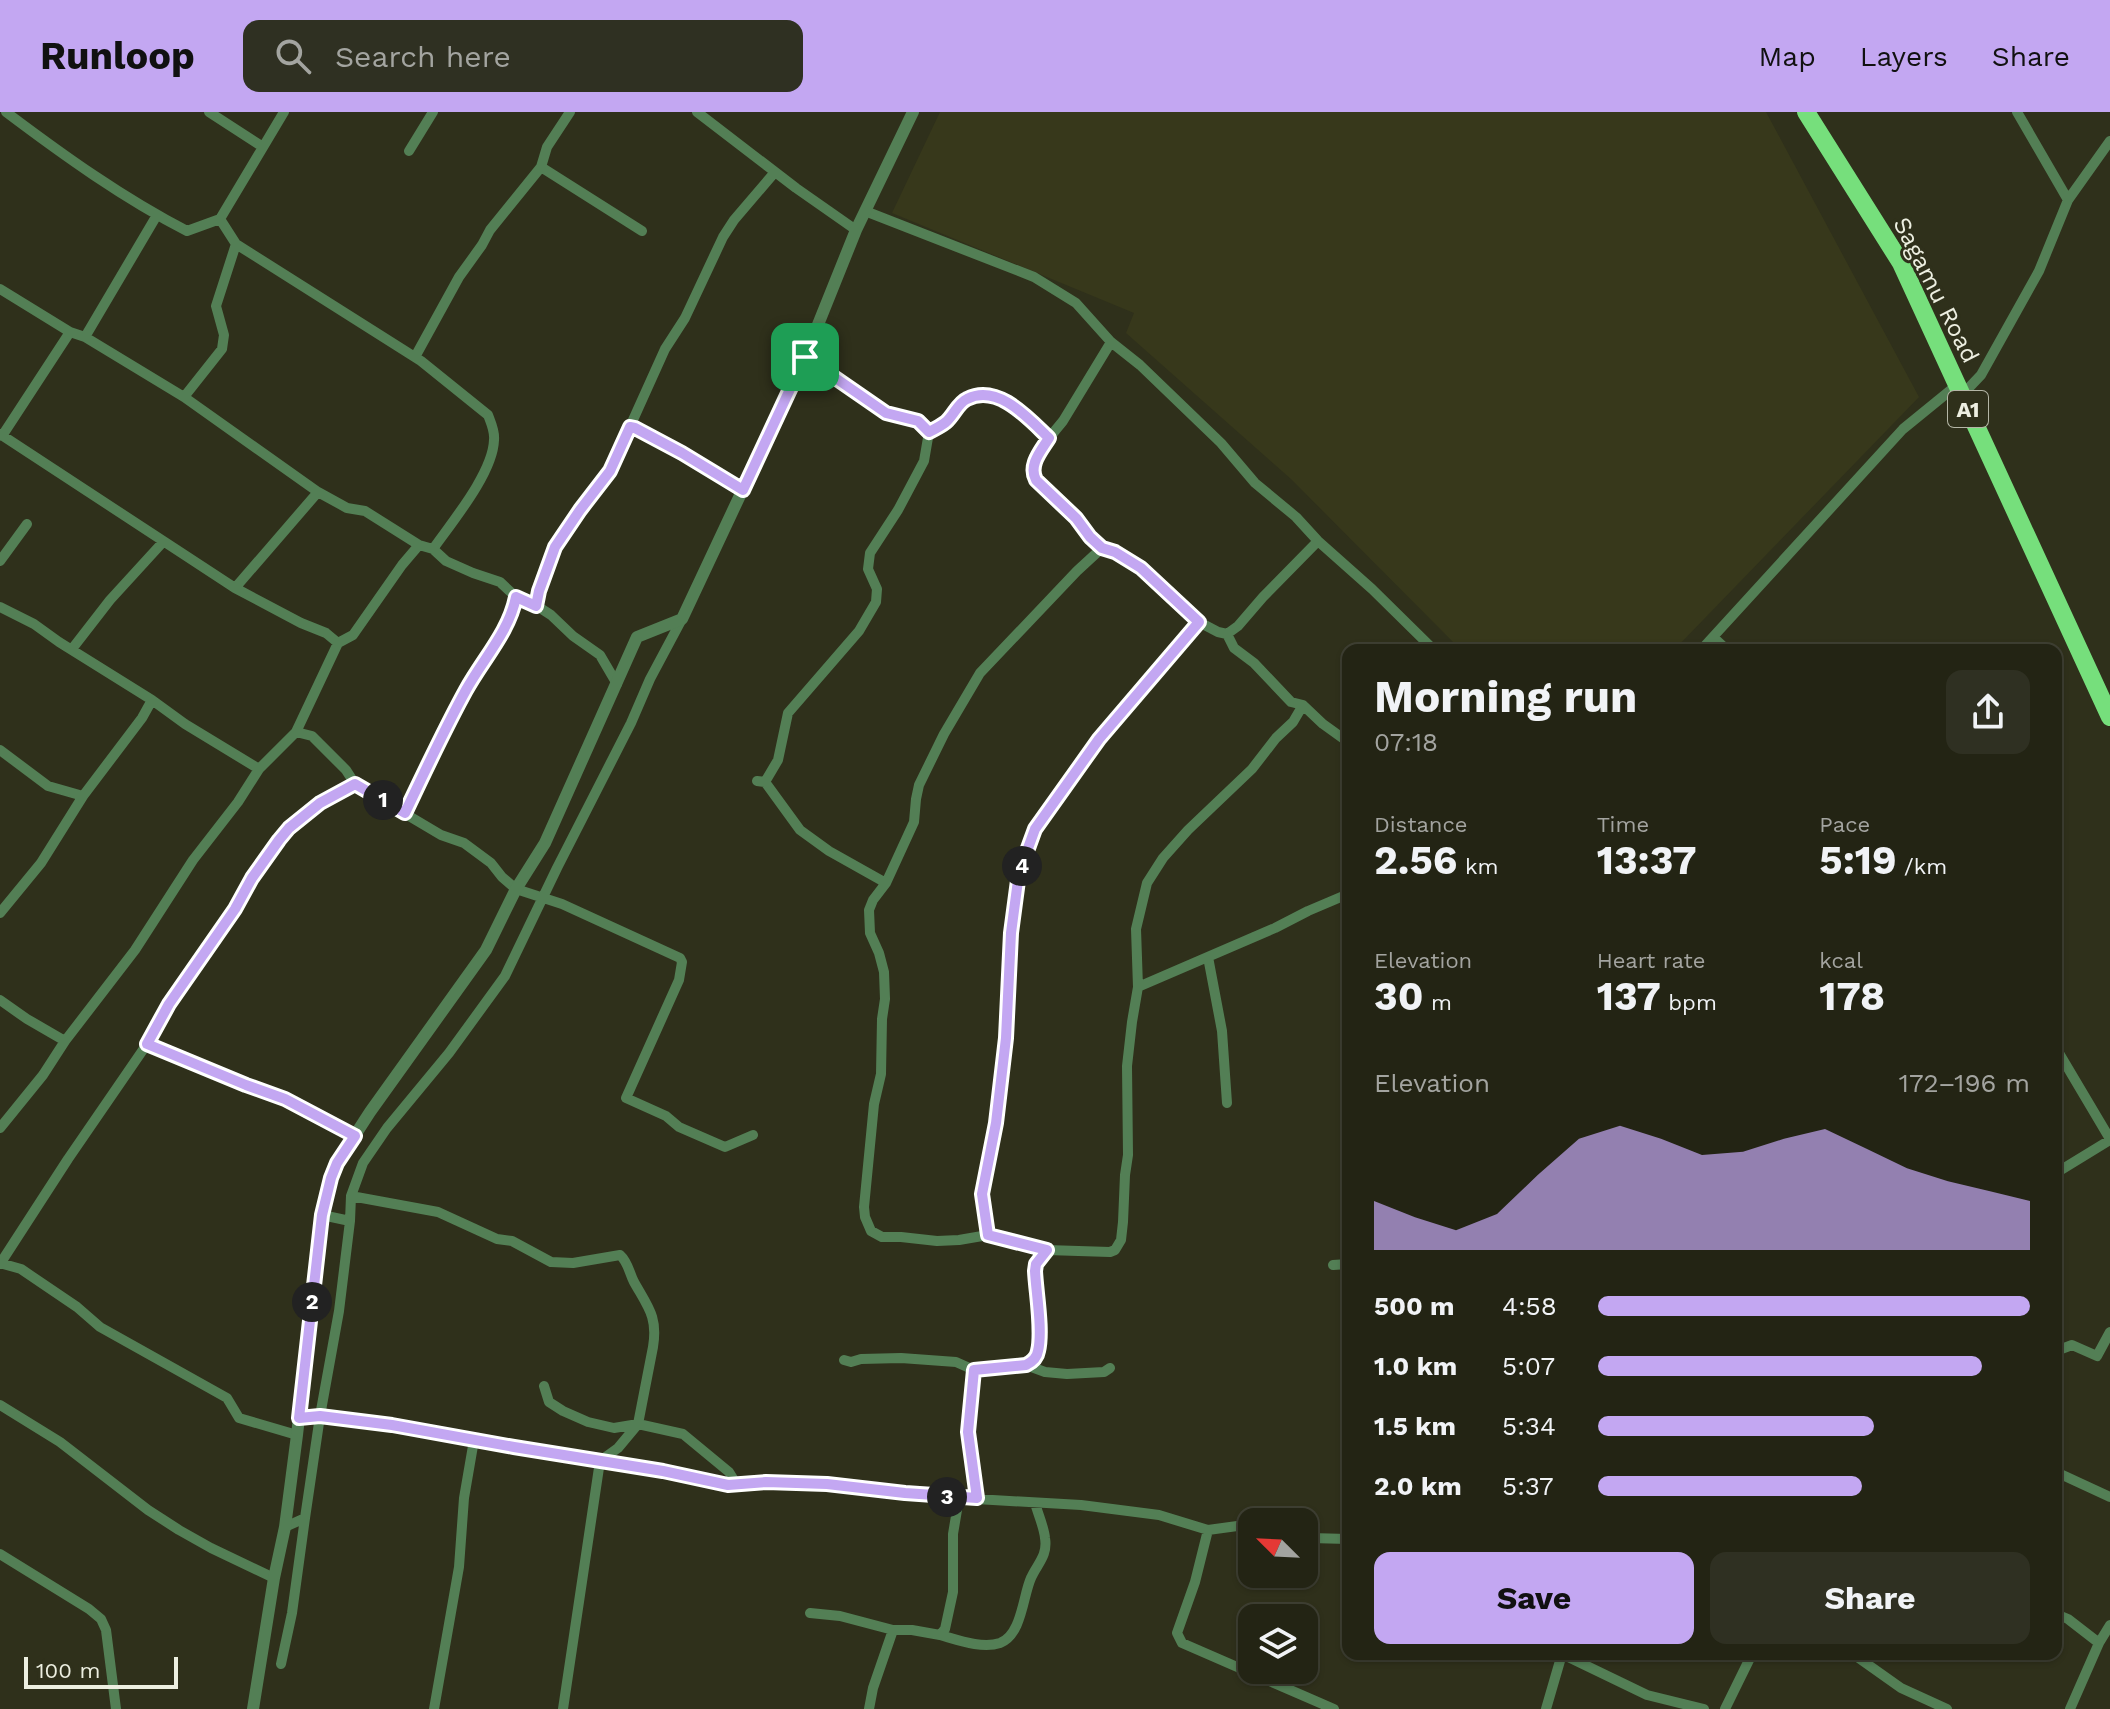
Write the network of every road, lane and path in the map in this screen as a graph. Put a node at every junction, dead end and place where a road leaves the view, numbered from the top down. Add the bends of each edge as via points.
1 (6, 112) edge
2 (209, 112) edge
3 (284, 112) edge
4 (433, 112) edge
5 (570, 112) edge
6 (697, 112) edge
7 (913, 112) edge
8 (1806, 112) edge
9 (2017, 112) edge
10 (2110, 141) edge
11 (263, 147) junction
12 (409, 151) dead end
13 (541, 167) junction
14 (775, 172) junction
15 (2068, 200) junction
16 (865, 211) junction
17 (157, 215) junction
18 (220, 219) junction
19 (856, 230) junction
20 (642, 231) dead end
21 (236, 244) junction
22 (0, 289) edge
23 (70, 332) junction
24 (85, 337) junction
25 (1111, 342) junction
26 (415, 357) junction
27 (805, 357) junction
28 (1960, 390) junction
29 (184, 397) junction
30 (630, 427) junction
31 (929, 432) junction
32 (1, 435) edge
33 (1049, 438) junction
34 (743, 490) junction
35 (318, 492) junction
36 (27, 524) dead end
37 (1318, 541) junction
38 (163, 542) junction
39 (419, 545) junction
40 (1102, 548) junction
41 (433, 549) junction
42 (0, 561) edge
43 (235, 588) junction
44 (516, 597) junction
45 (536, 606) junction
46 (0, 607) edge
47 (682, 619) junction
48 (1199, 622) junction
49 (1227, 634) junction
50 (1713, 637) junction
51 (338, 643) junction
52 (1428, 644) edge
53 (1707, 644) edge
54 (1721, 644) edge
55 (72, 649) junction
56 (617, 684) junction
57 (152, 700) junction
58 (1303, 705) junction
59 (2110, 717) edge
60 (296, 732) junction
61 (1342, 738) edge
62 (0, 750) edge
63 (259, 769) junction
64 (355, 784) junction
65 (83, 796) junction
66 (405, 813) junction
67 (886, 883) junction
68 (516, 889) junction
69 (1342, 897) edge
70 (543, 898) junction
71 (0, 913) edge
72 (1208, 957) junction
73 (1138, 987) junction
74 (0, 1000) edge
75 (65, 1041) junction
76 (147, 1044) junction
77 (2062, 1058) edge
78 (1227, 1103) dead end
79 (0, 1128) edge
80 (753, 1135) dead end
81 (355, 1136) junction
82 (2110, 1139) edge
83 (2062, 1169) edge
84 (351, 1196) junction
85 (322, 1215) junction
86 (350, 1221) junction
87 (988, 1235) junction
88 (1047, 1250) junction
89 (0, 1263) edge
90 (1342, 1264) edge
91 (1333, 1265) dead end
92 (2110, 1332) edge
93 (2062, 1349) edge
94 (844, 1360) dead end
95 (1026, 1365) junction
96 (1110, 1368) dead end
97 (974, 1370) junction
98 (544, 1386) dead end
99 (0, 1405) edge
100 (320, 1416) junction
101 (299, 1418) junction
102 (638, 1424) junction
103 (297, 1435) junction
104 (474, 1440) junction
105 (600, 1461) junction
106 (2062, 1475) edge
107 (737, 1485) junction
108 (2110, 1497) edge
109 (959, 1498) junction
110 (977, 1498) junction
111 (1035, 1503) junction
112 (305, 1518) junction
113 (1238, 1526) edge
114 (285, 1527) junction
115 (1208, 1530) junction
116 (1318, 1538) edge
117 (1342, 1539) edge
118 (0, 1554) edge
119 (274, 1578) junction
120 (810, 1613) dead end
121 (2062, 1617) edge
122 (2110, 1625) edge
123 (893, 1630) junction
124 (940, 1635) junction
125 (2099, 1643) junction
126 (1560, 1660) edge
127 (1574, 1660) edge
128 (1749, 1660) edge
129 (1861, 1660) edge
130 (281, 1664) dead end
131 (116, 1709) edge
132 (253, 1709) edge
133 (434, 1709) edge
134 (563, 1709) edge
135 (869, 1709) edge
136 (1334, 1709) edge
137 (1546, 1709) edge
138 (1704, 1709) edge
139 (1725, 1709) edge
140 (1947, 1709) edge
141 (2070, 1709) edge

1 - 17 street
2 - 11 street
3 - 11 street
4 - 12 street
5 - 13 street via 547,147
6 - 14 street
7 - 16 street
8 - 28 highway, Sagamu Road / A1 via 1901,263
9 - 15 street
10 - 15 street
11 - 18 street
13 - 20 street
13 - 26 street via 490,230
14 - 19 street
14 - 30 street via 723,237
15 - 28 street via 2039,271 1981,375
16 - 19 street
16 - 25 street via 1034,277 1076,303
17 - 18 street via 187,231
17 - 24 street
18 - 21 street
19 - 27 street
21 - 26 street
21 - 29 street via 216,306 222,349
22 - 23 street
23 - 24 street
23 - 32 street
24 - 29 street
25 - 33 street
25 - 37 street
26 - 41 street via 488,415 495,439 475,488
27 - 31 street via 886,413 918,421
27 - 34 street
28 - 50 street via 1903,429
28 - 59 highway, Sagamu Road / A1
29 - 35 street
30 - 34 street
30 - 45 street via 610,471 555,547
31 - 33 street via 946,423 965,400 980,395 1001,399 1022,412
31 - 67 street via 924,461 870,553 876,602 859,631 788,713 778,760 761,782 800,830
32 - 38 street
33 - 40 street via 1032,473
34 - 47 street
35 - 39 street via 365,511
35 - 43 street
36 - 42 street
37 - 49 street
37 - 52 street
38 - 43 street
38 - 55 street
39 - 41 street
39 - 51 street via 353,635
40 - 48 street via 1141,568
40 - 67 street via 980,673 919,785 914,822
41 - 44 street via 446,561 500,582
43 - 51 street
44 - 45 street
44 - 66 street via 502,634 467,687
45 - 56 street via 600,655
46 - 55 street
47 - 56 street via 637,637
47 - 70 street
48 - 49 street
48 - 87 street via 1099,739 1035,829 1019,873 1006,1038 982,1194
49 - 58 street via 1234,648 1291,702
50 - 53 street
50 - 54 street
51 - 60 street
55 - 57 street
56 - 68 street via 545,843
57 - 63 street
57 - 65 street
58 - 61 street
58 - 73 street via 1252,769 1163,858 1147,883 1136,929
60 - 63 street
60 - 64 street via 312,736
62 - 65 street via 48,786
63 - 75 street via 135,950
64 - 66 street
64 - 76 street via 320,803 279,840
65 - 71 street via 41,863
66 - 68 street via 464,843
67 - 87 street via 869,910 885,999 865,1217 871,1231 882,1237 937,1241
68 - 70 street
68 - 81 street via 486,950
69 - 72 street
70 - 80 street via 682,959 679,980 626,1098 725,1147
70 - 84 street via 505,976 387,1128 363,1163
72 - 73 street
72 - 78 street via 1222,1031
73 - 88 street via 1127,1066 1128,1155 1121,1240 1110,1252
74 - 75 street
75 - 79 street
76 - 81 street via 285,1099
76 - 89 street
77 - 82 street
81 - 85 street via 334,1170
82 - 83 street
84 - 86 street
84 - 102 street via 438,1212 551,1262 624,1257 655,1327
85 - 86 street
85 - 101 street
86 - 100 street
87 - 88 street
88 - 95 street via 1035,1271 1039,1350
89 - 103 street via 21,1269 100,1327 227,1398 239,1418
90 - 91 street
92 - 93 street via 2097,1356 2072,1345
94 - 97 street via 956,1362
95 - 96 street via 1067,1374
95 - 97 street
97 - 110 street via 968,1432
98 - 102 street via 549,1402 588,1422 614,1428
99 - 119 street via 60,1442 148,1510
100 - 101 street
100 - 104 street
100 - 112 street
101 - 103 street
102 - 105 street
102 - 107 street via 683,1434
103 - 114 street
104 - 105 street
104 - 133 street
105 - 107 street
105 - 134 street
106 - 108 street
107 - 109 street via 827,1484
109 - 110 street
109 - 124 street via 953,1592
110 - 111 street
111 - 115 street via 1159,1515
111 - 124 street via 1044,1554 1008,1639 982,1645
112 - 114 street
112 - 130 street
113 - 115 street
114 - 119 street
115 - 136 street via 1178,1639
116 - 117 street
118 - 131 street via 101,1619
119 - 132 street
120 - 123 street
121 - 125 street
122 - 125 street
123 - 124 street
123 - 135 street
125 - 141 street
126 - 137 street
127 - 138 street via 1647,1695
128 - 139 street
129 - 140 street via 1901,1688

